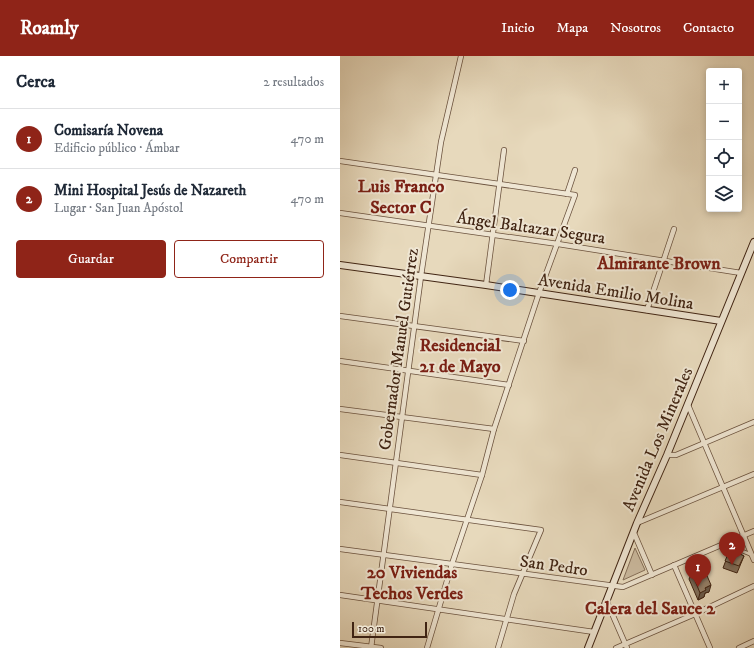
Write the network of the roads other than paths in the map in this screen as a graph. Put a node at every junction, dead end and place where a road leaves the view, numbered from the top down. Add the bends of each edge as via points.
1 (461, 56) edge
2 (504, 150) dead end
3 (340, 162) edge
4 (575, 170) dead end
5 (436, 175) junction
6 (499, 184) junction
7 (567, 194) junction
8 (340, 213) edge
9 (429, 226) junction
10 (674, 229) dead end
11 (492, 234) junction
12 (754, 242) edge
13 (558, 244) junction
14 (664, 261) junction
15 (340, 265) edge
16 (741, 273) junction
17 (421, 276) junction
18 (486, 285) junction
19 (539, 293) junction
20 (647, 310) junction
21 (340, 316) edge
22 (721, 321) junction
23 (415, 325) junction
24 (524, 341) junction
25 (340, 361) edge
26 (408, 371) junction
27 (509, 385) junction
28 (688, 405) junction
29 (340, 408) edge
30 (402, 417) junction
31 (754, 422) edge
32 (494, 430) junction
33 (704, 443) junction
34 (340, 455) edge
35 (667, 455) junction
36 (396, 463) junction
37 (754, 474) edge
38 (482, 475) junction
39 (722, 487) junction
40 (340, 502) edge
41 (390, 509) junction
42 (466, 520) junction
43 (637, 524) junction
44 (754, 531) edge
45 (634, 533) junction
46 (743, 535) junction
47 (724, 543) junction
48 (340, 549) edge
49 (383, 555) junction
50 (752, 555) junction
51 (754, 560) edge
52 (452, 564) junction
53 (674, 565) junction
54 (523, 574) junction
55 (652, 575) junction
56 (613, 586) junction
57 (754, 586) edge
58 (340, 595) edge
59 (377, 600) junction
60 (607, 602) junction
61 (438, 610) junction
62 (695, 614) junction
63 (506, 619) junction
64 (594, 632) junction
65 (754, 641) edge
66 (340, 643) edge
67 (626, 646) edge
68 (371, 647) edge
69 (380, 648) edge
70 (427, 648) edge
71 (498, 648) edge
72 (588, 648) edge
73 (616, 648) edge
74 (710, 648) edge
75 (738, 648) edge

1 - 5 street, Gobernador Manuel Gutiérrez
2 - 6 street
3 - 5 street
4 - 7 street
5 - 6 street
5 - 9 street, Gobernador Manuel Gutiérrez
6 - 7 street
6 - 11 street
7 - 13 street via 574,195
8 - 9 street, Ángel Baltazar Segura
9 - 11 street, Ángel Baltazar Segura
9 - 17 street, Gobernador Manuel Gutiérrez
10 - 14 street
11 - 13 street, Ángel Baltazar Segura
11 - 18 street
12 - 16 main road, Avenida Los Minerales
13 - 14 street, Ángel Baltazar Segura
13 - 19 street
14 - 16 street, Ángel Baltazar Segura
14 - 20 street
15 - 17 main road, Avenida Emilio Molina
16 - 22 main road, Avenida Los Minerales
17 - 18 main road, Avenida Emilio Molina
17 - 23 street, Gobernador Manuel Gutiérrez
18 - 19 main road, Avenida Emilio Molina
19 - 20 main road, Avenida Emilio Molina
19 - 24 street
20 - 22 main road, Avenida Emilio Molina
21 - 23 street
22 - 28 main road, Avenida Los Minerales
23 - 24 street
23 - 26 street, Gobernador Manuel Gutiérrez
24 - 27 street
25 - 26 street
26 - 27 street
26 - 30 street, Gobernador Manuel Gutiérrez
27 - 32 street
28 - 33 street
28 - 35 main road, Avenida Los Minerales
29 - 30 street
30 - 32 street
30 - 36 street, Gobernador Manuel Gutiérrez
31 - 33 street
32 - 38 street
33 - 35 street via 676,455
33 - 39 street
34 - 36 street
35 - 43 main road, Avenida Los Minerales
36 - 38 street
36 - 41 street, Gobernador Manuel Gutiérrez
37 - 39 street
38 - 42 street
39 - 43 street
39 - 46 street
40 - 41 street
41 - 42 street
41 - 49 street, Gobernador Manuel Gutiérrez
42 - 52 street
42 - 54 street via 541,530
43 - 45 main road, Avenida Los Minerales
44 - 46 street, San Pedro
45 - 55 street
45 - 56 main road, Avenida Los Minerales
46 - 47 street, San Pedro
46 - 50 street
47 - 50 lane
47 - 53 street, San Pedro
48 - 49 street, San Pedro
49 - 52 street, San Pedro
49 - 59 street, Gobernador Manuel Gutiérrez
50 - 51 street
52 - 54 street, San Pedro
52 - 61 street
53 - 55 street, San Pedro
53 - 62 street
54 - 56 street, San Pedro
54 - 63 street
55 - 56 street, San Pedro via 623,587
56 - 60 main road, Avenida Los Minerales
57 - 62 street
58 - 59 street
59 - 61 street
59 - 68 street, Gobernador Manuel Gutiérrez
60 - 64 main road, Avenida Los Minerales
60 - 67 street
61 - 63 street
61 - 70 street
62 - 67 street
62 - 74 street
63 - 64 street
63 - 71 street
64 - 72 main road, Avenida Los Minerales
65 - 75 street
66 - 68 street
67 - 73 street
68 - 69 street

